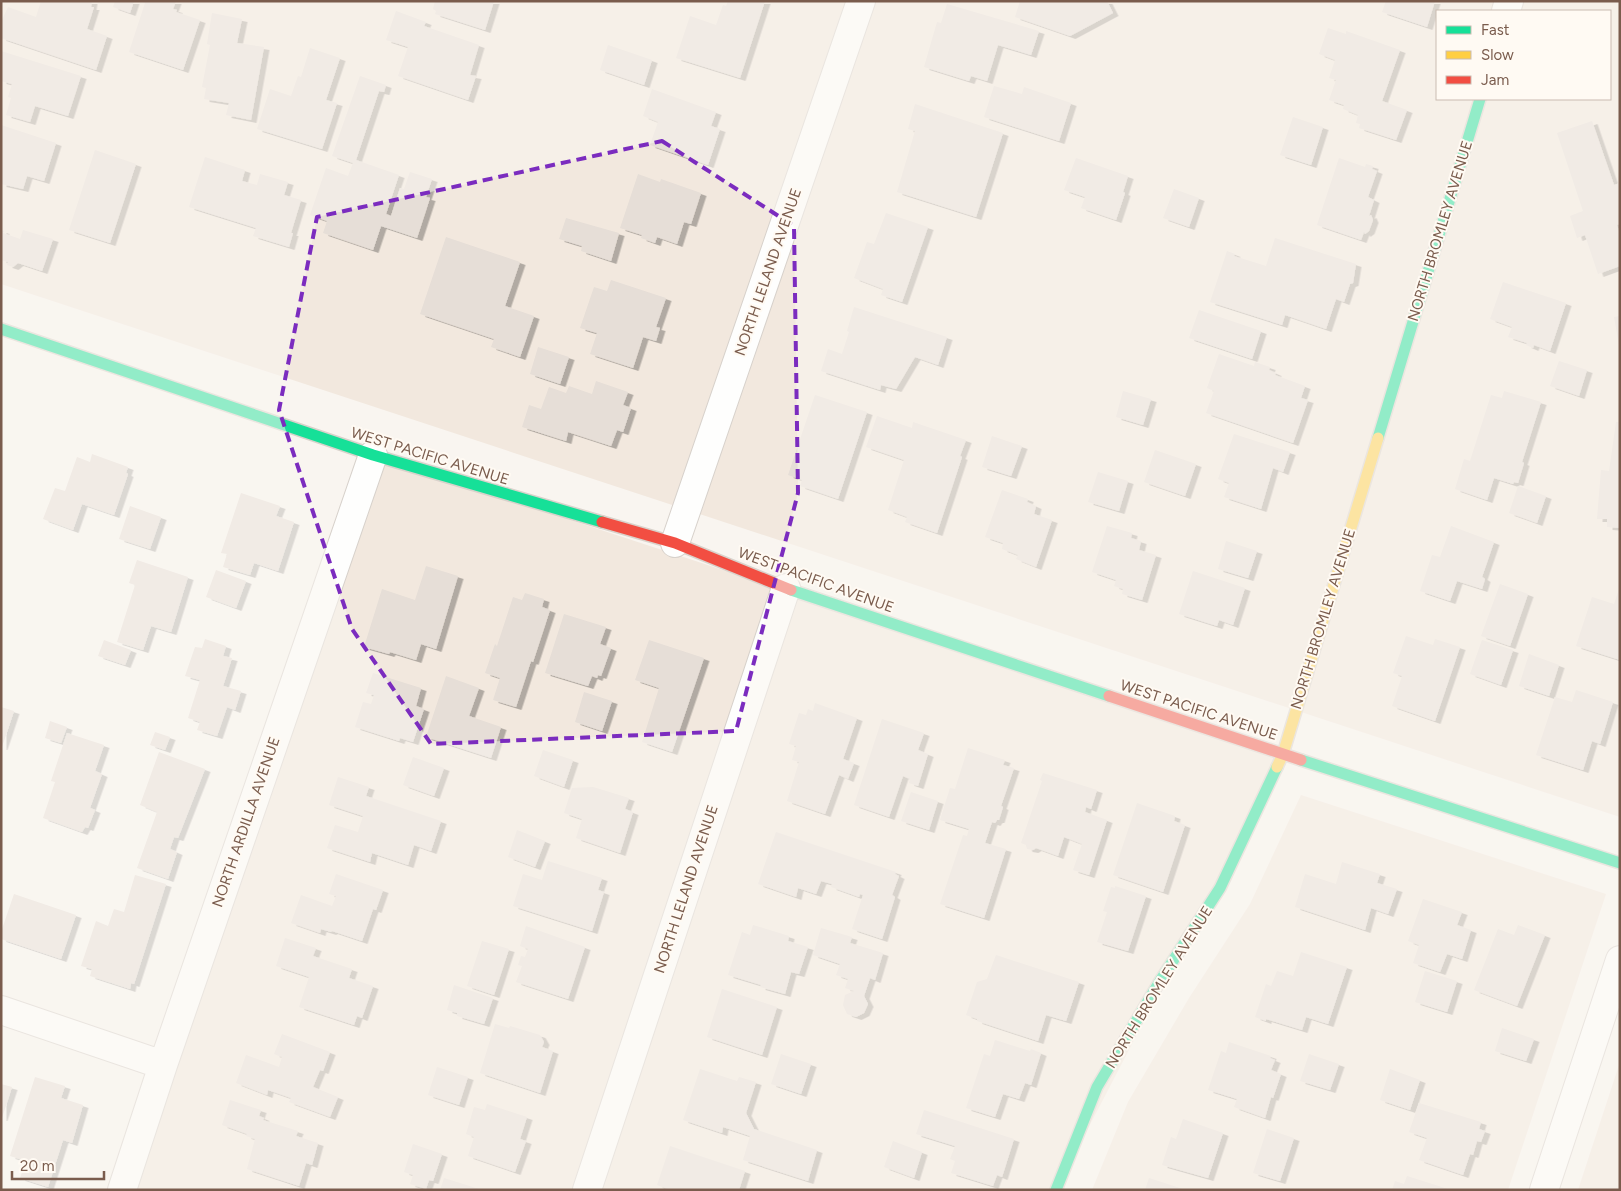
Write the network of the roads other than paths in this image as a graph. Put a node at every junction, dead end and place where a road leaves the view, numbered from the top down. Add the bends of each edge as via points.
1 (862, 1) edge
2 (1480, 100) edge
3 (1, 329) edge
4 (373, 455) junction
5 (675, 543) junction
6 (786, 588) junction
7 (1283, 754) junction
8 (1620, 863) edge
9 (1620, 960) edge
10 (1, 1010) edge
11 (163, 1065) junction
12 (122, 1190) edge
13 (587, 1190) edge
14 (1056, 1190) edge
15 (1544, 1190) edge

1 - 5 street, NORTH LELAND AVENUE
2 - 7 street, NORTH BROMLEY AVENUE
3 - 4 street, WEST PACIFIC AVENUE
4 - 5 street, WEST PACIFIC AVENUE
4 - 11 street, NORTH ARDILLA AVENUE
5 - 6 street, WEST PACIFIC AVENUE
6 - 7 street, WEST PACIFIC AVENUE
6 - 13 street, NORTH LELAND AVENUE
7 - 8 street, WEST PACIFIC AVENUE
7 - 14 street, NORTH BROMLEY AVENUE via 1220,888 1097,1087
9 - 15 street
10 - 11 street
11 - 12 street, NORTH ARDILLA AVENUE

